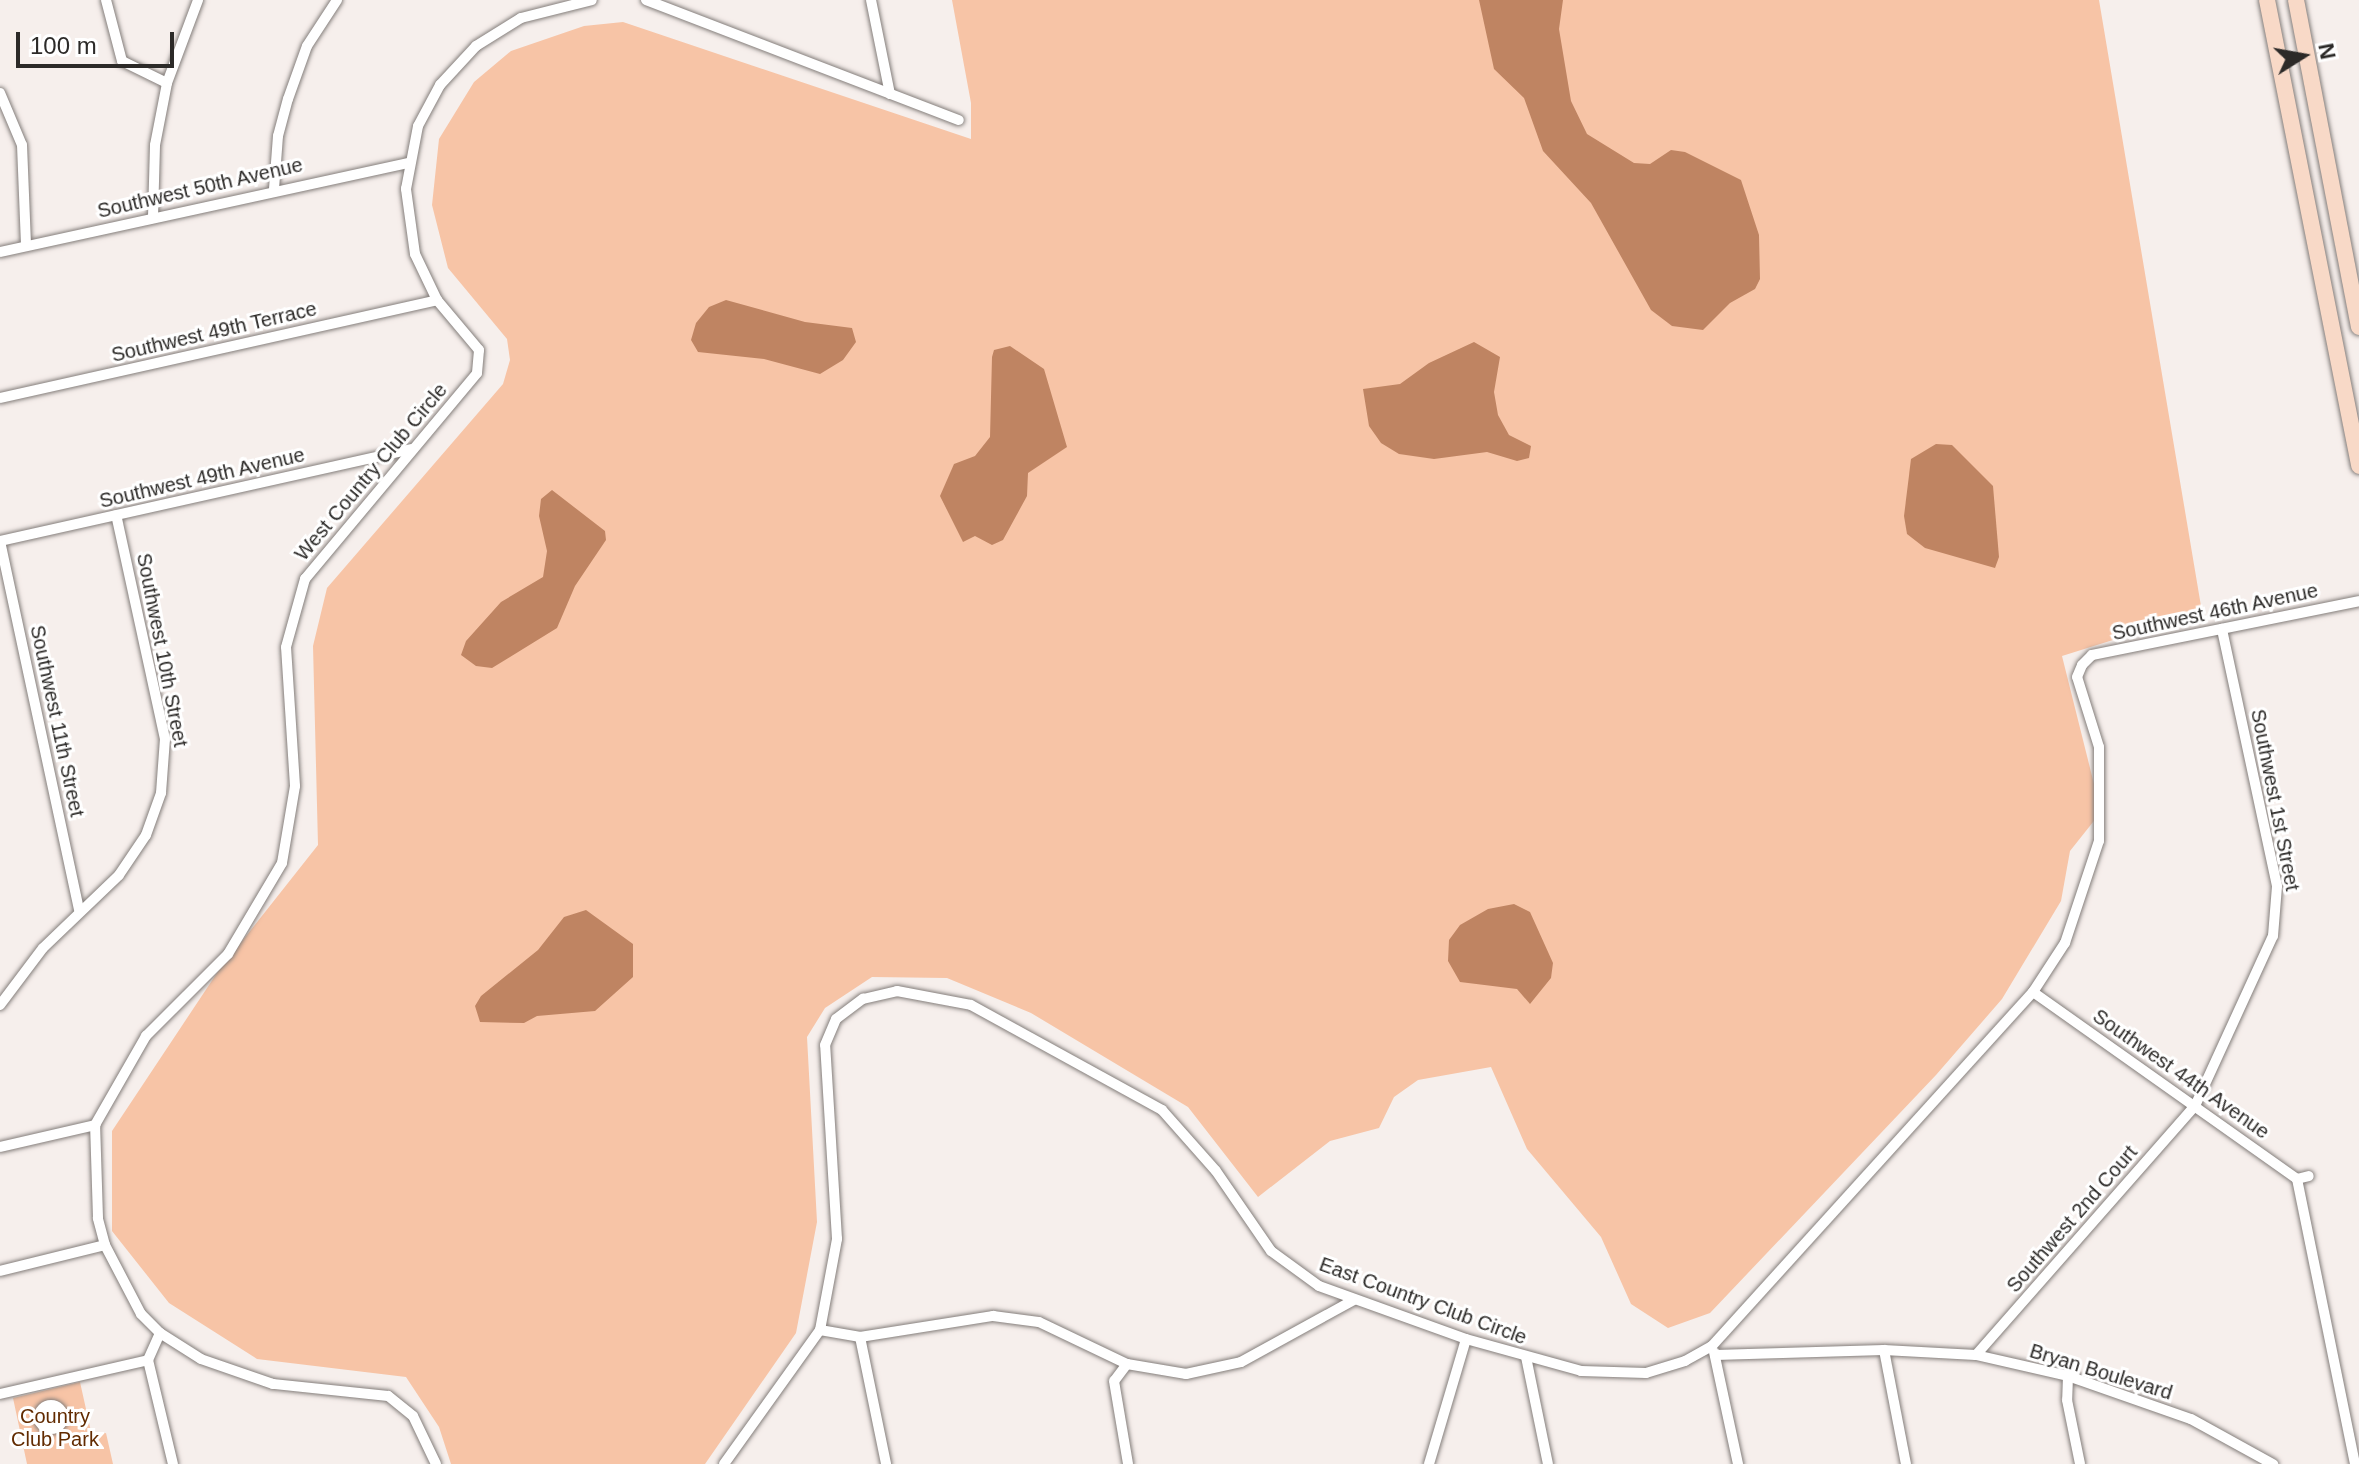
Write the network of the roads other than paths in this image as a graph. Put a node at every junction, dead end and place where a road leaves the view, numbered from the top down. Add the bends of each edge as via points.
1 (106, 0) edge
2 (198, 0) edge
3 (337, 0) edge
4 (592, 0) edge
5 (646, 0) edge
6 (871, 0) edge
7 (2267, 0) edge
8 (2283, 0) edge
9 (2296, 0) edge
10 (572, 1) edge
11 (2299, 21) junction
12 (167, 83) junction
13 (0, 93) edge
14 (890, 94) junction
15 (959, 120) dead end
16 (408, 163) junction
17 (274, 189) junction
18 (153, 217) junction
19 (26, 245) junction
20 (0, 252) edge
21 (437, 300) junction
22 (2359, 327) edge
23 (0, 398) edge
24 (412, 449) junction
25 (2359, 466) edge
26 (116, 515) junction
27 (0, 541) edge
28 (2359, 601) edge
29 (2222, 629) junction
30 (2082, 665) joint
31 (79, 910) junction
32 (2033, 992) junction
33 (0, 1005) edge
34 (2195, 1106) junction
35 (95, 1125) junction
36 (0, 1147) edge
37 (2309, 1176) dead end
38 (2297, 1179) junction
39 (105, 1245) junction
40 (0, 1271) edge
41 (1354, 1300) junction
42 (820, 1330) junction
43 (160, 1333) junction
44 (860, 1337) junction
45 (1466, 1339) junction
46 (1884, 1350) junction
47 (1714, 1351) junction
48 (1976, 1355) junction
49 (1526, 1357) junction
50 (148, 1360) junction
51 (1127, 1364) junction
52 (2068, 1376) junction
53 (44, 1384) junction
54 (0, 1394) edge
55 (49, 1405) dead end
56 (2256, 1460) edge
57 (173, 1464) edge
58 (436, 1464) edge
59 (724, 1464) edge
60 (886, 1464) edge
61 (1128, 1464) edge
62 (1429, 1464) edge
63 (1548, 1464) edge
64 (1738, 1464) edge
65 (1906, 1464) edge
66 (2080, 1464) edge
67 (2273, 1464) edge
68 (2355, 1464) edge

1 - 12 street via 122,61
2 - 12 street
3 - 17 street via 307,46 288,99 278,136
4 - 10 street, West Country Club Circle
5 - 14 street
6 - 14 street
7 - 25 main road
8 - 11 main road
9 - 11 main road
10 - 16 street, West Country Club Circle via 521,18 476,46 440,85 418,126
11 - 22 main road
12 - 18 street via 155,145
13 - 19 street via 22,145
14 - 15 street
16 - 17 street, Southwest 50th Avenue
16 - 21 street, West Country Club Circle via 408,224 415,254
17 - 18 street, Southwest 50th Avenue
18 - 19 street, Southwest 50th Avenue
19 - 20 street, Southwest 50th Avenue
21 - 23 street, Southwest 49th Terrace
21 - 24 street, West Country Club Circle via 481,360 477,373
24 - 26 street, Southwest 49th Avenue
24 - 35 street, West Country Club Circle via 320,559 290,616 286,647 295,786 282,863 228,954 146,1036
26 - 27 street, Southwest 49th Avenue
26 - 31 street, Southwest 10th Street via 165,739 161,793 146,835 119,875
27 - 31 street, Southwest 11th Street
28 - 29 street, Southwest 46th Avenue
29 - 30 street, Southwest 46th Avenue via 2092,655
29 - 34 street, Southwest 1st Street via 2277,886 2277,910 2261,966
30 - 32 street, East Country Club Circle via 2077,677 2099,747 2099,841 2065,943
31 - 33 street, Southwest 10th Street
32 - 34 street, Southwest 44th Avenue
32 - 47 street, East Country Club Circle
34 - 38 street, Southwest 44th Avenue
34 - 48 street, Southwest 2nd Court
35 - 36 street
35 - 39 street via 96,1204
37 - 38 street
38 - 68 street
39 - 40 street
39 - 43 street via 141,1314
41 - 42 street, East Country Club Circle via 1319,1286 1271,1251 1216,1171 1162,1110 971,1005 897,991 863,999 836,1019 825,1045 837,1239
41 - 45 street, East Country Club Circle
41 - 51 street via 1241,1362 1210,1373 1153,1372
42 - 44 street
42 - 59 street, East Country Club Circle
43 - 50 street
43 - 58 street via 201,1359 273,1384 388,1396 413,1416
44 - 51 street via 993,1316 1039,1322
44 - 60 street
45 - 49 street, East Country Club Circle
45 - 62 street
46 - 47 street, Bryan Boulevard
46 - 48 street, Bryan Boulevard
46 - 65 street
47 - 49 street, East Country Club Circle via 1646,1373 1610,1376
47 - 64 street
48 - 52 street, Bryan Boulevard
49 - 63 street
50 - 53 street
50 - 57 street
51 - 61 street via 1114,1381
52 - 56 street, Bryan Boulevard via 2191,1419
52 - 66 street via 2067,1400
53 - 54 street
53 - 55 street
56 - 67 street, Bryan Boulevard

